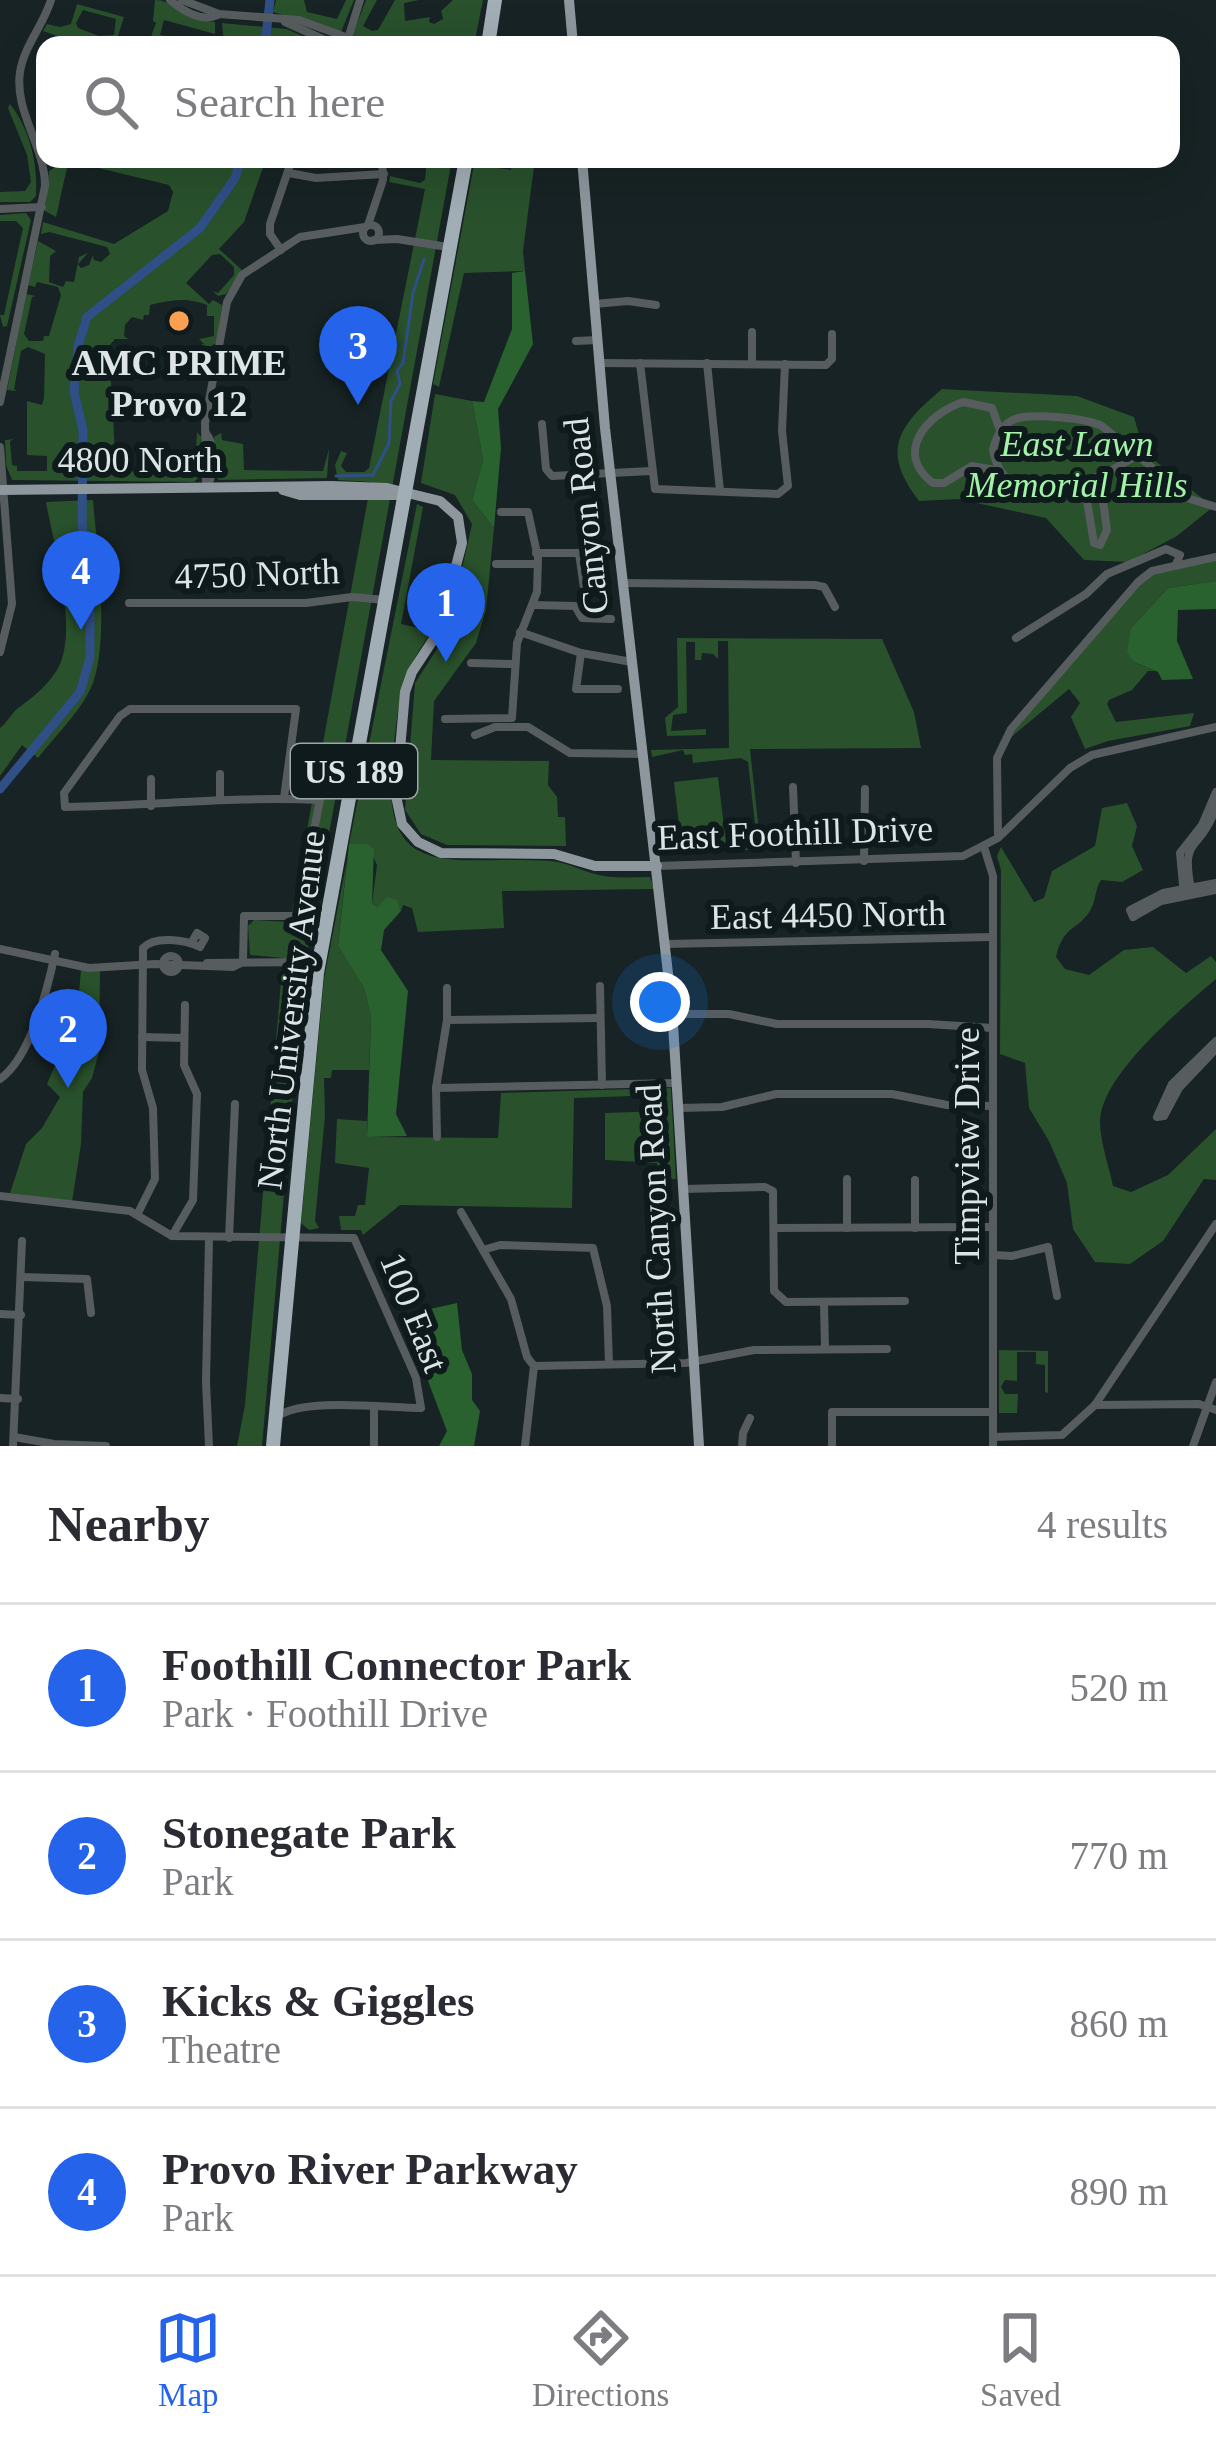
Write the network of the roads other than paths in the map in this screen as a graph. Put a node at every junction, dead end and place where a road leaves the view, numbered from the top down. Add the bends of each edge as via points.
1 (51, 0) edge
2 (170, 0) edge
3 (182, 0) edge
4 (360, 0) edge
5 (495, 0) edge
6 (569, 0) edge
7 (219, 14) junction
8 (324, 36) edge
9 (346, 36) edge
10 (486, 36) edge
11 (572, 36) edge
12 (36, 144) edge
13 (44, 168) edge
14 (290, 168) edge
15 (383, 168) edge
16 (464, 168) edge
17 (583, 168) edge
18 (289, 173) junction
19 (384, 174) junction
20 (41, 208) junction
21 (0, 209) edge
22 (370, 229) junction
23 (397, 239) junction
24 (450, 247) junction
25 (280, 250) junction
26 (594, 304) junction
27 (656, 305) dead end
28 (752, 332) dead end
29 (832, 334) dead end
30 (576, 340) dead end
31 (597, 340) junction
32 (599, 363) junction
33 (640, 363) junction
34 (707, 363) junction
35 (752, 364) junction
36 (785, 364) junction
37 (0, 402) edge
38 (992, 408) junction
39 (1017, 418) junction
40 (542, 424) dead end
41 (1000, 430) junction
42 (0, 447) edge
43 (1136, 455) junction
44 (651, 471) junction
45 (1001, 472) junction
46 (613, 473) junction
47 (1100, 479) junction
48 (1084, 483) junction
49 (207, 489) junction
50 (2, 490) edge
51 (720, 491) junction
52 (406, 494) junction
53 (1216, 507) edge
54 (501, 512) dead end
55 (536, 553) junction
56 (1216, 557) edge
57 (496, 564) dead end
58 (538, 564) junction
59 (1175, 566) junction
60 (622, 583) junction
61 (584, 588) dead end
62 (386, 600) junction
63 (129, 603) dead end
64 (534, 605) junction
65 (835, 608) dead end
66 (611, 619) dead end
67 (520, 632) junction
68 (1016, 638) dead end
69 (0, 652) edge
70 (581, 653) junction
71 (631, 656) junction
72 (472, 663) dead end
73 (514, 664) junction
74 (618, 689) dead end
75 (445, 719) dead end
76 (1216, 727) edge
77 (475, 735) dead end
78 (643, 754) junction
79 (220, 773) dead end
80 (151, 779) dead end
81 (793, 788) dead end
82 (865, 789) dead end
83 (1216, 792) edge
84 (220, 798) junction
85 (284, 798) junction
86 (151, 806) junction
87 (1216, 807) edge
88 (413, 838) joint
89 (998, 838) junction
90 (984, 848) junction
91 (864, 861) junction
92 (796, 863) junction
93 (657, 866) junction
94 (1216, 886) edge
95 (1188, 891) junction
96 (993, 937) junction
97 (192, 942) dead end
98 (665, 944) junction
99 (0, 949) edge
100 (54, 958) junction
101 (243, 962) junction
102 (319, 962) junction
103 (142, 965) junction
104 (600, 986) dead end
105 (446, 988) dead end
106 (185, 1005) dead end
107 (672, 1014) junction
108 (600, 1018) junction
109 (447, 1020) junction
110 (994, 1028) junction
111 (142, 1037) junction
112 (184, 1039) junction
113 (1216, 1045) edge
114 (0, 1079) edge
115 (677, 1083) junction
116 (602, 1085) junction
117 (436, 1088) junction
118 (235, 1104) dead end
119 (993, 1106) junction
120 (679, 1108) junction
121 (437, 1137) dead end
122 (847, 1179) dead end
123 (915, 1180) dead end
124 (683, 1189) junction
125 (0, 1196) edge
126 (461, 1212) dead end
127 (138, 1214) junction
128 (1216, 1224) edge
129 (993, 1227) junction
130 (776, 1228) junction
131 (847, 1228) junction
132 (915, 1228) junction
133 (172, 1236) junction
134 (209, 1238) junction
135 (229, 1238) junction
136 (292, 1238) junction
137 (22, 1241) dead end
138 (483, 1250) junction
139 (993, 1255) junction
140 (22, 1277) junction
141 (1057, 1296) dead end
142 (905, 1300) dead end
143 (824, 1302) junction
144 (91, 1313) dead end
145 (0, 1315) edge
146 (21, 1315) junction
147 (825, 1349) junction
148 (886, 1349) dead end
149 (694, 1360) junction
150 (609, 1364) junction
151 (534, 1366) junction
152 (1216, 1382) edge
153 (278, 1390) junction
154 (0, 1398) edge
155 (18, 1399) junction
156 (1095, 1405) junction
157 (307, 1406) junction
158 (374, 1408) junction
159 (1212, 1408) edge
160 (993, 1412) junction
161 (276, 1418) junction
162 (750, 1418) dead end
163 (14, 1441) edge
164 (993, 1441) edge
165 (106, 1446) edge
166 (209, 1446) edge
167 (273, 1446) edge
168 (374, 1446) edge
169 (525, 1446) edge
170 (699, 1446) edge
171 (742, 1446) edge
172 (832, 1446) edge
173 (1193, 1446) edge

1 - 12 street via 19,78
2 - 7 street via 192,15
3 - 7 street
4 - 9 street
5 - 10 highway
6 - 11 main road
7 - 8 street via 284,21
13 - 20 street
14 - 18 street
15 - 19 street
16 - 24 highway, North University Avenue / US 189
17 - 26 main road, Canyon Road
18 - 19 street
18 - 25 street via 270,224
19 - 22 street
20 - 21 street
20 - 37 street
22 - 23 street
22 - 23 street via 374,240
22 - 25 street via 312,233
23 - 24 street
24 - 52 highway, North University Avenue / US 189
25 - 49 street via 230,291 206,433
26 - 27 street
26 - 31 main road, Canyon Road
28 - 35 street
29 - 36 street via 826,364
30 - 31 street
31 - 32 main road, Canyon Road
32 - 33 street
32 - 46 main road, Canyon Road
33 - 34 street
33 - 44 street
34 - 35 street
34 - 51 street
35 - 36 street
36 - 51 street via 786,490
38 - 39 street
38 - 41 street
38 - 45 street via 953,405 924,424 917,453 933,483 972,466
39 - 41 street
39 - 43 street via 1084,419
40 - 46 street via 552,476
41 - 45 street via 993,450
42 - 50 street
43 - 47 street
43 - 53 street via 1190,499
44 - 46 street
44 - 51 street via 655,489
45 - 48 street via 1029,489
46 - 60 main road, Canyon Road
47 - 48 street
47 - 48 street via 1102,544 1094,543
49 - 50 main road, 4800 North
49 - 52 main road, 4800 North
50 - 69 street via 12,604
52 - 62 highway, North University Avenue / US 189
52 - 88 main road, 4800 North via 447,505 462,535 440,631 405,692 396,802
54 - 55 street via 528,512
55 - 58 street
55 - 61 street via 579,553
56 - 59 street
57 - 58 street
58 - 64 street
59 - 68 street via 1180,556 1173,549 1151,554 1107,574
59 - 89 street via 1138,581 1003,741
60 - 65 street via 815,585
60 - 71 main road, Canyon Road
62 - 63 street, 4750 North
62 - 102 highway, North University Avenue / US 189
64 - 66 street via 575,606 582,618
64 - 67 street
67 - 70 street
67 - 73 street
70 - 71 street
70 - 74 street via 576,688
71 - 78 main road, Canyon Road
72 - 73 street
73 - 75 street via 511,719
76 - 89 street, East Foothill Drive via 1092,755
77 - 78 street via 528,728 570,753
78 - 93 main road, Canyon Road
79 - 84 street
80 - 86 street
81 - 92 street
82 - 91 street
83 - 95 street via 1181,849
84 - 85 street
84 - 86 street
85 - 86 street via 296,709 132,709 69,782 65,807
85 - 101 street via 320,800 297,916 244,916
87 - 95 street via 1208,830 1187,850
88 - 93 main road, East Foothill Drive via 441,853 545,853 602,867
89 - 90 street, East Foothill Drive
90 - 91 street, East Foothill Drive
90 - 96 street, Timpview Drive via 993,870
91 - 92 street, East Foothill Drive
92 - 93 street, East Foothill Drive
93 - 98 main road, North Canyon Road
94 - 95 street
95 - 95 street via 1149,898 1129,914 1133,917
96 - 98 street, East 4450 North
96 - 110 street, Timpview Drive
97 - 103 street via 146,943
98 - 107 main road, North Canyon Road
99 - 100 street
100 - 103 street via 88,968
100 - 114 street via 40,1012 13,1069
101 - 102 street
101 - 103 street via 178,964 167,956 163,966
102 - 136 highway, North University Avenue / US 189
103 - 111 street
104 - 108 street
105 - 109 street
106 - 112 street
107 - 110 street
107 - 115 main road, North Canyon Road
108 - 109 street
108 - 116 street
109 - 117 street
110 - 119 street, Timpview Drive
111 - 112 street
111 - 127 street via 154,1179
112 - 133 street via 197,1094 193,1200
113 - 113 street via 1172,1084 1157,1117 1164,1116
115 - 116 street
115 - 120 main road, North Canyon Road
116 - 117 street
117 - 121 street
118 - 135 street
119 - 120 street via 892,1094 776,1094
119 - 129 street, Timpview Drive
120 - 124 main road, North Canyon Road
122 - 131 street
123 - 132 street
124 - 130 street via 770,1188
124 - 149 main road, North Canyon Road
125 - 127 street
126 - 138 street
127 - 133 street
128 - 156 street
129 - 132 street
129 - 139 street, Timpview Drive
130 - 131 street
130 - 143 street via 774,1291 786,1302
131 - 132 street
133 - 134 street
134 - 135 street
134 - 166 street
135 - 136 street
136 - 153 highway, North University Avenue / US 189
136 - 158 street, 100 East via 354,1238 422,1408
137 - 140 street
138 - 150 street via 593,1248
138 - 151 street
139 - 141 street via 1043,1246 1052,1255
139 - 160 street, Timpview Drive
140 - 144 street via 87,1279
140 - 146 street
142 - 143 street
143 - 147 street
145 - 146 street
146 - 155 street
147 - 148 street
147 - 149 street
149 - 150 street
149 - 170 main road, North Canyon Road
150 - 151 street
151 - 169 street
152 - 159 street
153 - 157 street
153 - 161 highway, North University Avenue / US 189
154 - 155 street
155 - 163 street
156 - 159 street
156 - 164 street via 1062,1435
157 - 158 street
157 - 161 street
158 - 168 street
159 - 173 street
160 - 164 street, Timpview Drive
160 - 172 street via 832,1412
161 - 167 highway, North University Avenue / US 189
162 - 171 street
163 - 165 street

